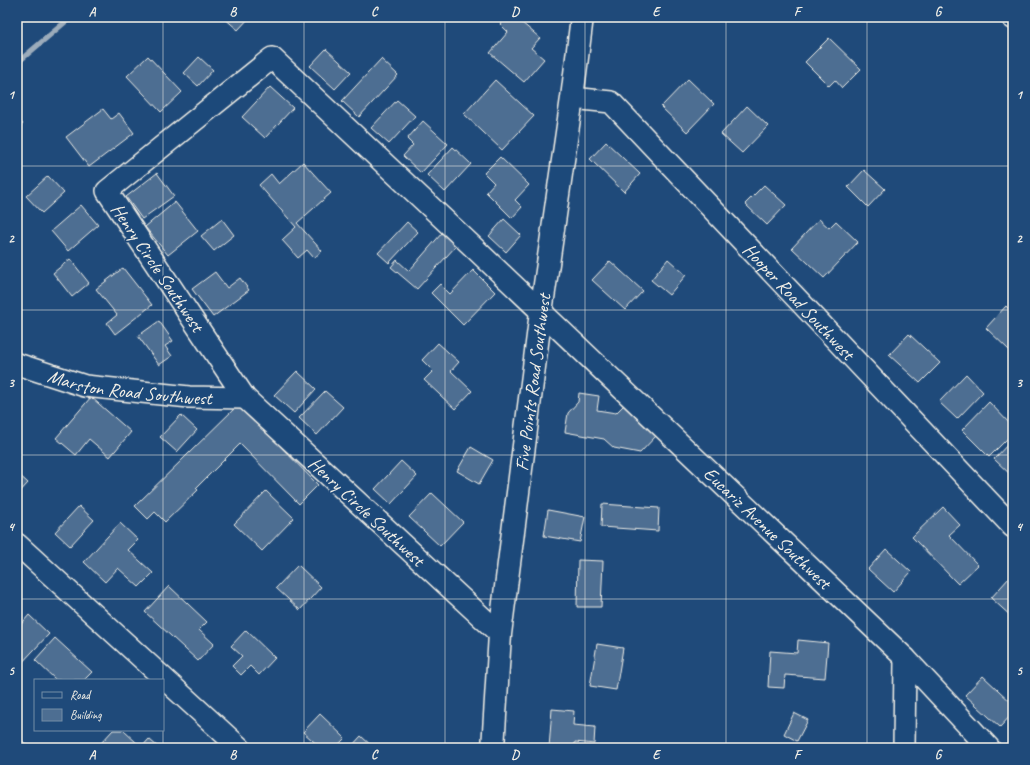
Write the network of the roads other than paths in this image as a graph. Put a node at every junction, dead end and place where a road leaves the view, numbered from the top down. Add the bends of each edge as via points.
1 (582, 17) edge
2 (572, 98) junction
3 (541, 312) junction
4 (17, 364) edge
5 (245, 398) junction
6 (1013, 527) edge
7 (17, 544) edge
8 (500, 634) junction
9 (904, 658) junction
10 (240, 748) edge
11 (493, 748) edge
12 (904, 748) edge
13 (989, 748) edge

1 - 2 main road, Five Points Road Southwest
2 - 3 main road, Five Points Road Southwest
2 - 6 street, Hooper Road Southwest via 611,102
3 - 5 street, Henry Circle Southwest via 272,58 107,191
3 - 8 main road, Five Points Road Southwest
3 - 9 street, Eucariz Avenue Southwest
4 - 5 street, Marston Road Southwest via 85,386 190,397
5 - 8 street, Henry Circle Southwest
7 - 10 street
8 - 11 main road, Five Points Road Southwest
9 - 12 street
9 - 13 street, Eucariz Avenue Southwest

